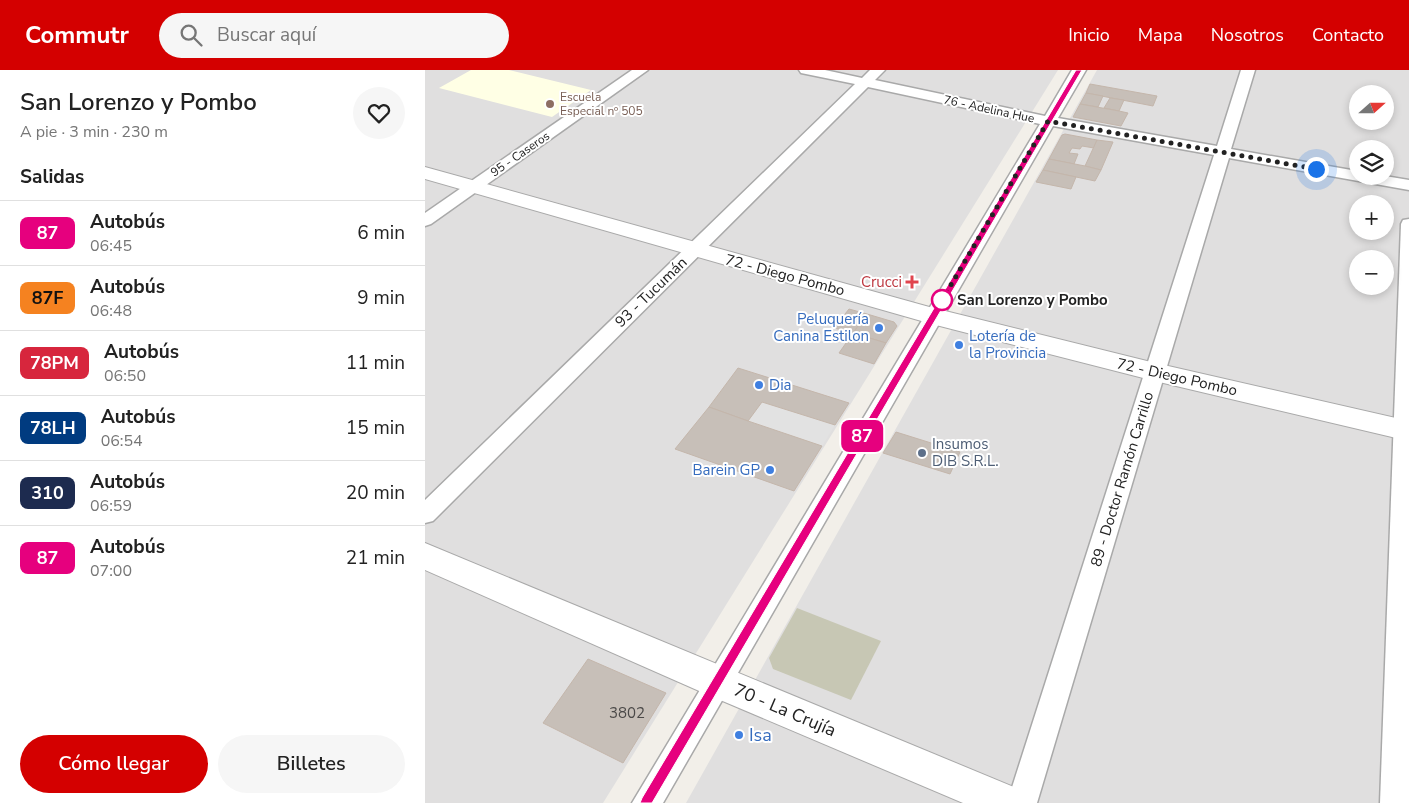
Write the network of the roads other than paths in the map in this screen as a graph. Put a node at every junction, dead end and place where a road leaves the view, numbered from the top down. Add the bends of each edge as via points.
1 (641, 70) edge
2 (806, 70) edge
3 (1079, 70) edge
4 (1248, 70) edge
5 (872, 76) edge
6 (1048, 121) junction
7 (1223, 152) junction
8 (425, 173) edge
9 (1409, 185) edge
10 (473, 187) junction
11 (425, 220) edge
12 (1409, 224) edge
13 (693, 250) junction
14 (932, 316) junction
15 (1155, 372) junction
16 (1406, 431) edge
17 (425, 514) edge
18 (425, 556) edge
19 (718, 682) junction
20 (647, 803) edge
21 (1008, 803) edge
22 (1022, 803) edge
23 (1395, 803) edge

1 - 10 street, 95 - Caseros
2 - 5 street, 76 - Adelina Hue
3 - 6 street
4 - 7 street, 89 - Doctor Ramón Carrillo
5 - 6 street, 76 - Adelina Hue
5 - 13 street, 93 - Tucumán
6 - 7 street, 76 - Adelina Hue
6 - 14 street
7 - 9 street, 76 - Adelina Hue
7 - 15 street, 89 - Doctor Ramón Carrillo
8 - 10 street, 72 - Diego Pombo
10 - 11 street, 95 - Caseros
10 - 13 street, 72 - Diego Pombo
12 - 16 street
13 - 14 street, 72 - Diego Pombo
13 - 17 street, 93 - Tucumán
14 - 15 street, 72 - Diego Pombo
14 - 19 street
15 - 16 street, 72 - Diego Pombo
15 - 22 street, 89 - Doctor Ramón Carrillo
16 - 23 street
18 - 19 street, 70 - La Crujía
19 - 20 street
19 - 21 street, 70 - La Crujía

